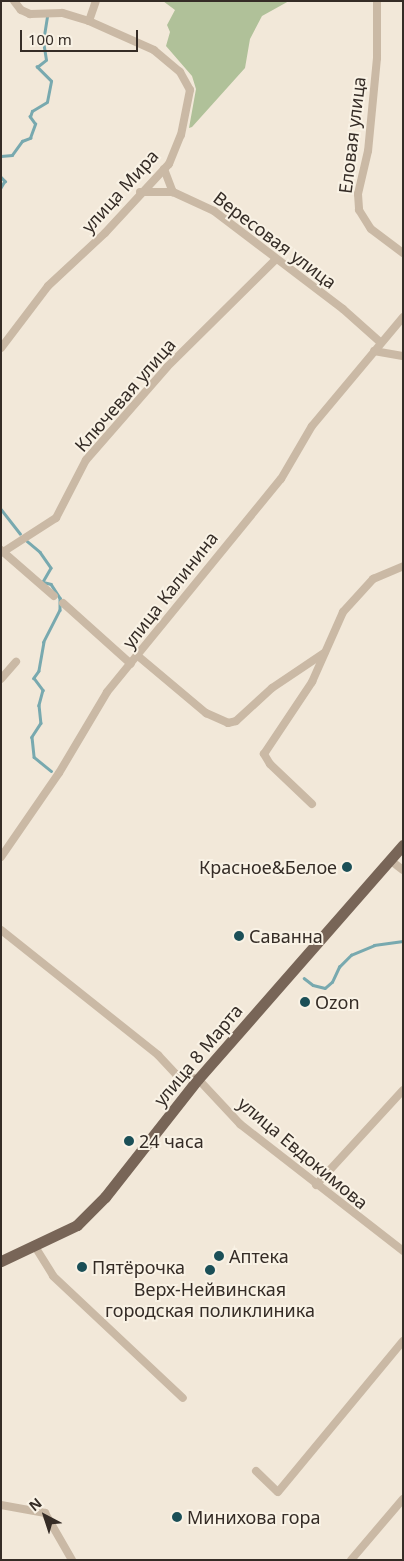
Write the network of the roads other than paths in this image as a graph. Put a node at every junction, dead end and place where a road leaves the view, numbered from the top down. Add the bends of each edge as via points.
1 (14, 1) edge
2 (96, 1) edge
3 (377, 1) edge
4 (89, 20) junction
5 (164, 169) junction
6 (140, 192) junction
7 (173, 192) junction
8 (403, 253) edge
9 (276, 258) junction
10 (403, 317) edge
11 (380, 342) junction
12 (1, 348) edge
13 (374, 351) junction
14 (403, 356) edge
15 (2, 551) edge
16 (403, 566) edge
17 (54, 596) dead end
18 (63, 603) dead end
19 (325, 653) junction
20 (138, 656) junction
21 (16, 662) dead end
22 (131, 664) junction
23 (1, 679) edge
24 (312, 804) dead end
25 (403, 845) edge
26 (1, 858) edge
27 (390, 860) junction
28 (403, 870) edge
29 (1, 930) edge
30 (198, 1079) junction
31 (403, 1090) edge
32 (316, 1185) junction
33 (34, 1245) junction
34 (403, 1251) edge
35 (1, 1261) edge
36 (403, 1341) edge
37 (184, 1398) dead end
38 (256, 1472) dead end
39 (403, 1499) edge
40 (1, 1505) edge
41 (72, 1560) edge
42 (351, 1560) edge

1 - 4 street, улица Мира via 21,10 30,14 62,13
2 - 4 street
3 - 8 street, Еловая улица via 377,58 368,151 358,194 359,210 371,229
4 - 5 street, улица Мира via 154,50 185,78 190,90 187,112 181,135
5 - 6 street, улица Мира
5 - 7 street
6 - 7 street, Вересовая улица
6 - 12 street, улица Мира via 115,223 48,286
7 - 9 street, Вересовая улица via 214,211
9 - 11 street, Вересовая улица
9 - 15 street, Ключевая улица via 167,366 86,460 56,518
10 - 11 street, улица Калинина
11 - 13 street, улица Калинина
13 - 14 street
13 - 20 street, улица Калинина via 343,393 312,426 280,479
15 - 17 street
16 - 19 street via 373,579 357,596 340,618
18 - 22 street
19 - 20 street via 272,688 236,721 228,723 206,714
19 - 24 street via 312,682 264,754 270,764
20 - 22 street, улица Калинина
21 - 23 street
22 - 26 street, улица Калинина via 96,708 59,773
25 - 27 main road, улица 8 Марта
27 - 28 street
27 - 30 main road, улица 8 Марта
29 - 30 street via 144,1043 176,1074
30 - 32 street, улица Евдокимова via 240,1124
30 - 33 main road, улица 8 Марта via 105,1197 77,1224
31 - 32 street
32 - 34 street, улица Евдокимова
33 - 35 main road, улица 8 Марта
33 - 37 street via 57,1280
36 - 38 street via 299,1471 278,1492
39 - 42 street
40 - 41 street via 38,1509 49,1517

